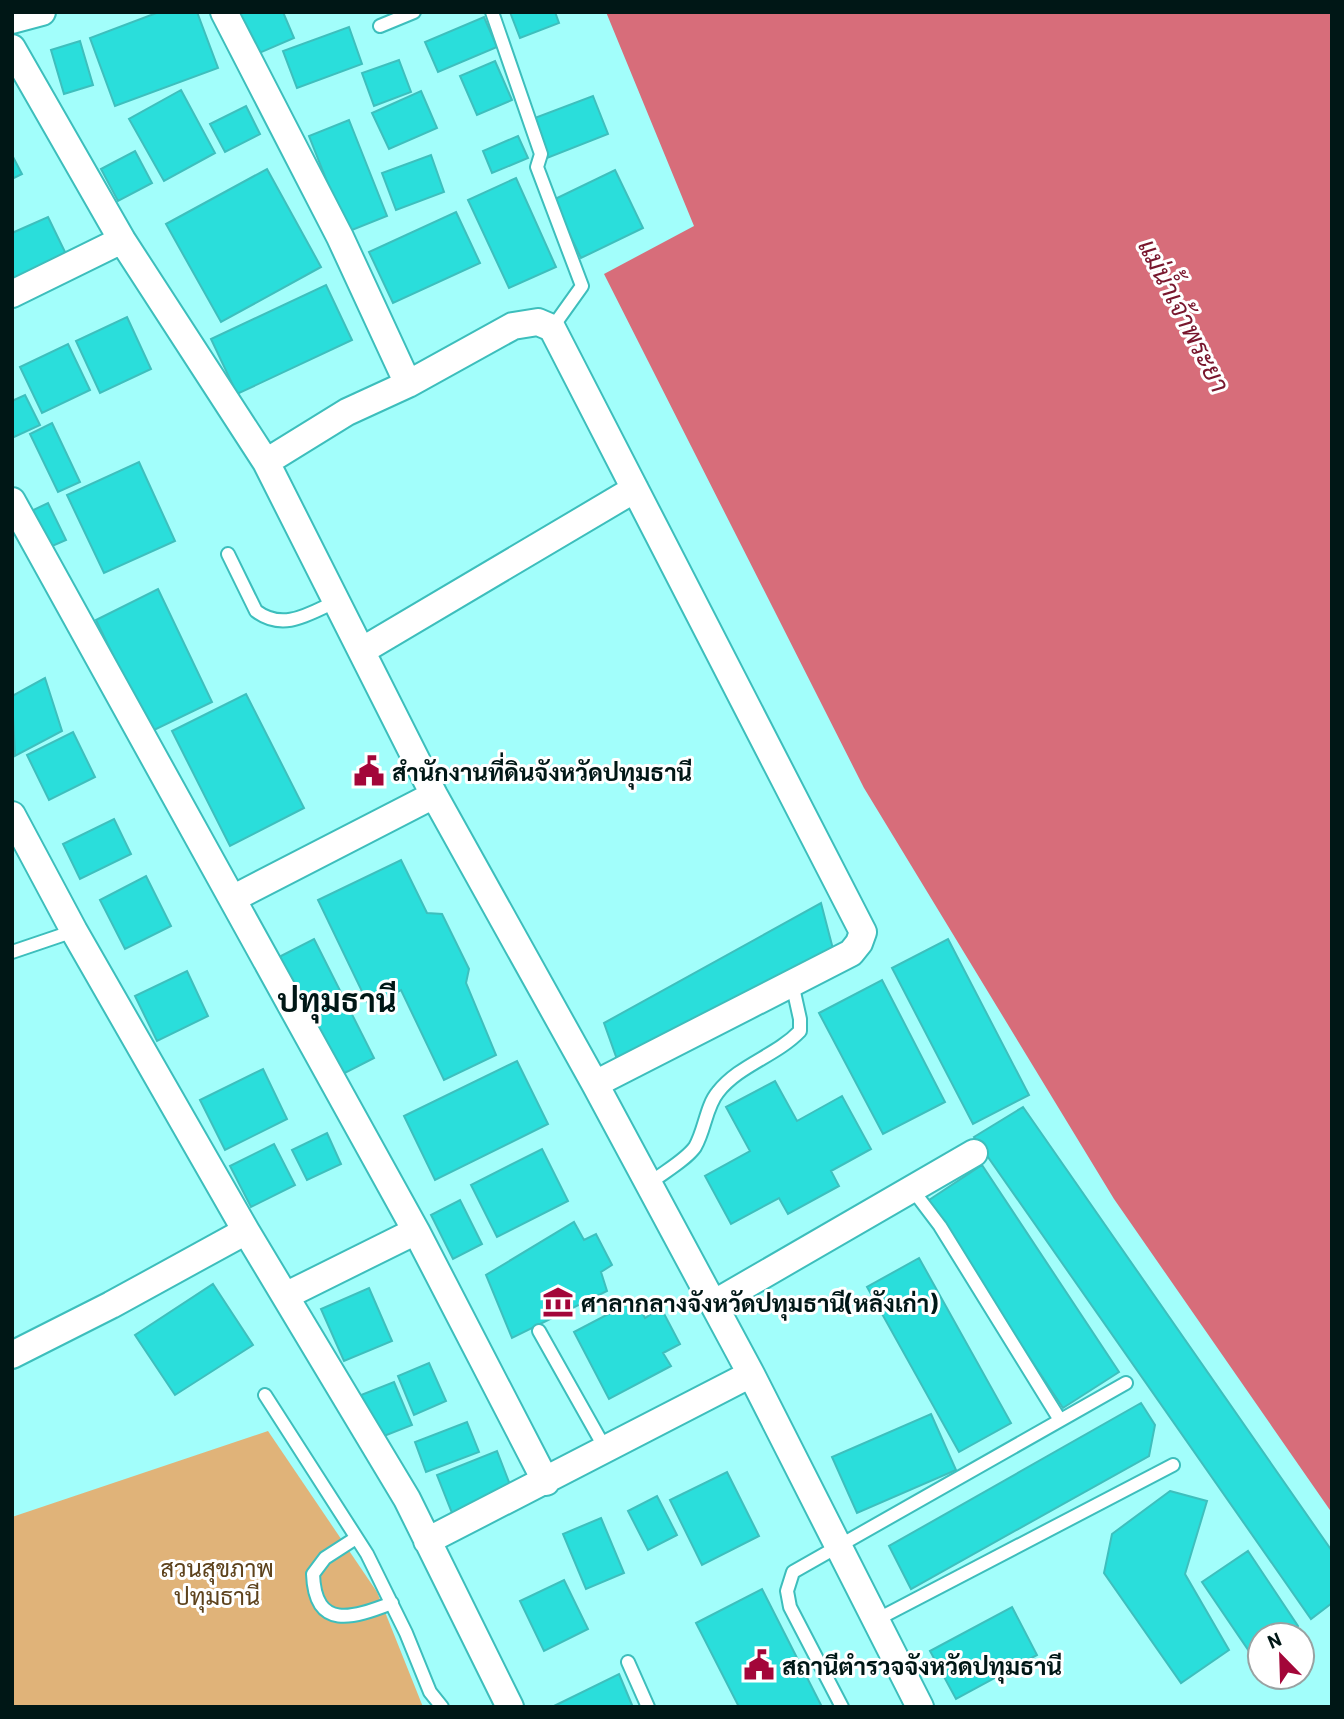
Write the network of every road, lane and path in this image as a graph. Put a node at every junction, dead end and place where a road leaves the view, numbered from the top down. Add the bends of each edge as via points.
1 (42, 12) edge
2 (224, 12) edge
3 (414, 12) edge
4 (492, 12) edge
5 (12, 20) edge
6 (380, 26) dead end
7 (12, 48) edge
8 (122, 240) junction
9 (12, 294) edge
10 (552, 328) junction
11 (408, 384) junction
12 (266, 462) junction
13 (635, 489) junction
14 (12, 501) edge
15 (228, 554) dead end
16 (337, 601) junction
17 (363, 650) junction
18 (433, 795) junction
19 (12, 815) edge
20 (234, 898) junction
21 (74, 931) junction
22 (12, 952) edge
23 (792, 983) junction
24 (595, 1084) junction
25 (974, 1153) dead end
26 (649, 1184) junction
27 (912, 1189) junction
28 (246, 1231) junction
29 (416, 1231) junction
30 (285, 1296) junction
31 (713, 1304) junction
32 (539, 1331) dead end
33 (12, 1355) edge
34 (751, 1374) junction
35 (1126, 1383) dead end
36 (265, 1395) dead end
37 (1060, 1420) junction
38 (606, 1450) junction
39 (1173, 1465) dead end
40 (546, 1482) junction
41 (356, 1538) junction
42 (428, 1541) junction
43 (838, 1545) junction
44 (392, 1603) junction
45 (876, 1620) junction
46 (628, 1662) dead end
47 (442, 1707) edge
48 (510, 1707) edge
49 (648, 1707) edge
50 (842, 1707) edge
51 (920, 1707) edge

1 - 5 street
2 - 11 street via 340,237
3 - 6 lane
4 - 10 lane via 541,154 537,167 582,286
7 - 8 street
8 - 9 street
8 - 12 street
10 - 11 street via 538,322 513,326
10 - 13 street
11 - 12 street via 346,412
12 - 16 street
13 - 17 street
13 - 23 street via 863,932 851,953
14 - 20 street
15 - 16 lane via 256,611 264,617 280,622 297,619
16 - 17 street
17 - 18 street
18 - 20 street
18 - 24 street
19 - 21 street
20 - 29 street
21 - 22 lane
21 - 28 street
23 - 24 street
23 - 26 lane via 800,1031 787,1044 734,1074 715,1094 694,1149
24 - 26 street
25 - 27 street
26 - 31 street
27 - 31 street
27 - 37 lane via 940,1226
28 - 30 street
28 - 33 street
29 - 30 street
29 - 40 street
30 - 42 street
31 - 34 street
32 - 38 lane
34 - 38 street
34 - 43 street
35 - 37 lane
36 - 41 lane
37 - 43 lane
38 - 40 street
39 - 45 lane
40 - 42 street
41 - 44 lane
41 - 44 lane via 325,1558 313,1574 313,1591 321,1607 336,1616 357,1617
42 - 48 street
43 - 45 street
43 - 50 lane via 793,1572 787,1591 790,1607
44 - 47 lane via 430,1692
45 - 51 street
46 - 49 lane

